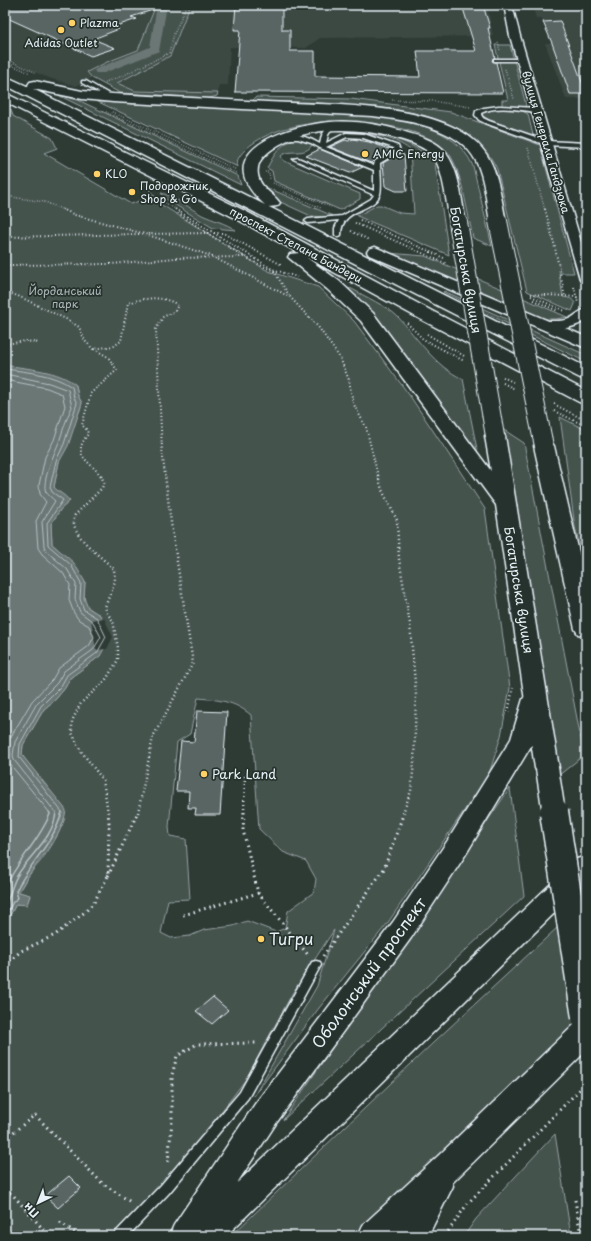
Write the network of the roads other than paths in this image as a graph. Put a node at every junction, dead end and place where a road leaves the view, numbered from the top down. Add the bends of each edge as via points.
1 (508, 5) edge
2 (496, 60) dead end
3 (522, 60) junction
4 (5, 75) edge
5 (5, 80) edge
6 (7, 98) edge
7 (536, 110) junction
8 (330, 127) junction
9 (283, 137) junction
10 (546, 142) junction
11 (586, 145) edge
12 (322, 147) junction
13 (153, 153) junction
14 (296, 159) dead end
15 (376, 169) junction
16 (377, 194) junction
17 (275, 196) junction
18 (239, 214) junction
19 (346, 216) junction
20 (308, 220) junction
21 (344, 232) junction
22 (584, 266) edge
23 (586, 279) edge
24 (580, 315) edge
25 (544, 325) junction
26 (586, 343) edge
27 (586, 374) edge
28 (586, 398) edge
29 (506, 505) junction
30 (586, 629) edge
31 (535, 700) junction
32 (586, 866) edge
33 (316, 965) road end
34 (586, 1017) edge
35 (586, 1032) edge
36 (449, 1166) junction
37 (120, 1236) edge
38 (185, 1236) edge
39 (204, 1236) edge
40 (374, 1236) edge
41 (411, 1236) edge

1 - 3 street, вулиця Генерала Гандзюка
2 - 3 lane
3 - 7 street, вулиця Генерала Гандзюка
4 - 30 main road, bridge via 52,90 86,88 110,105 372,112 398,115 422,120 454,133 468,142 482,159 487,170 544,446
5 - 13 main road, проспект Степана Бандери
6 - 18 main road, проспект Степана Бандери
7 - 10 street, вулиця Генерала Гандзюка
7 - 10 lane via 484,109 478,112 478,115 480,119
8 - 9 main road via 310,129
8 - 12 lane
8 - 29 main road, Богатирська вулиця, bridge via 368,128 404,135 431,147 445,164 458,222
9 - 12 lane via 298,137
9 - 17 main road via 264,148 251,163 250,174 254,185
10 - 11 lane
10 - 22 street, вулиця Генерала Гандзюка via 581,249
12 - 15 lane
12 - 15 lane via 346,135 364,136 396,147 397,151 377,162
13 - 17 main road
13 - 27 main road, проспект Степана Бандери
14 - 16 lane
15 - 16 lane
16 - 19 lane via 369,203
17 - 20 main road
18 - 28 main road, проспект Степана Бандери
18 - 29 main road via 333,285 367,317
19 - 20 lane
19 - 21 lane via 338,228
20 - 21 main road
21 - 25 main road
22 - 23 street, вулиця Генерала Гандзюка
24 - 25 street via 579,321 561,326
25 - 26 main road
29 - 31 main road, Богатирська вулиця
31 - 34 main road, Богатирська вулиця, bridge
31 - 38 main road, Оболонський проспект via 523,740 457,847 402,930 266,1113
32 - 39 main road
33 - 37 lane via 244,1095 165,1189
35 - 36 main road
36 - 40 main road
36 - 41 main road

